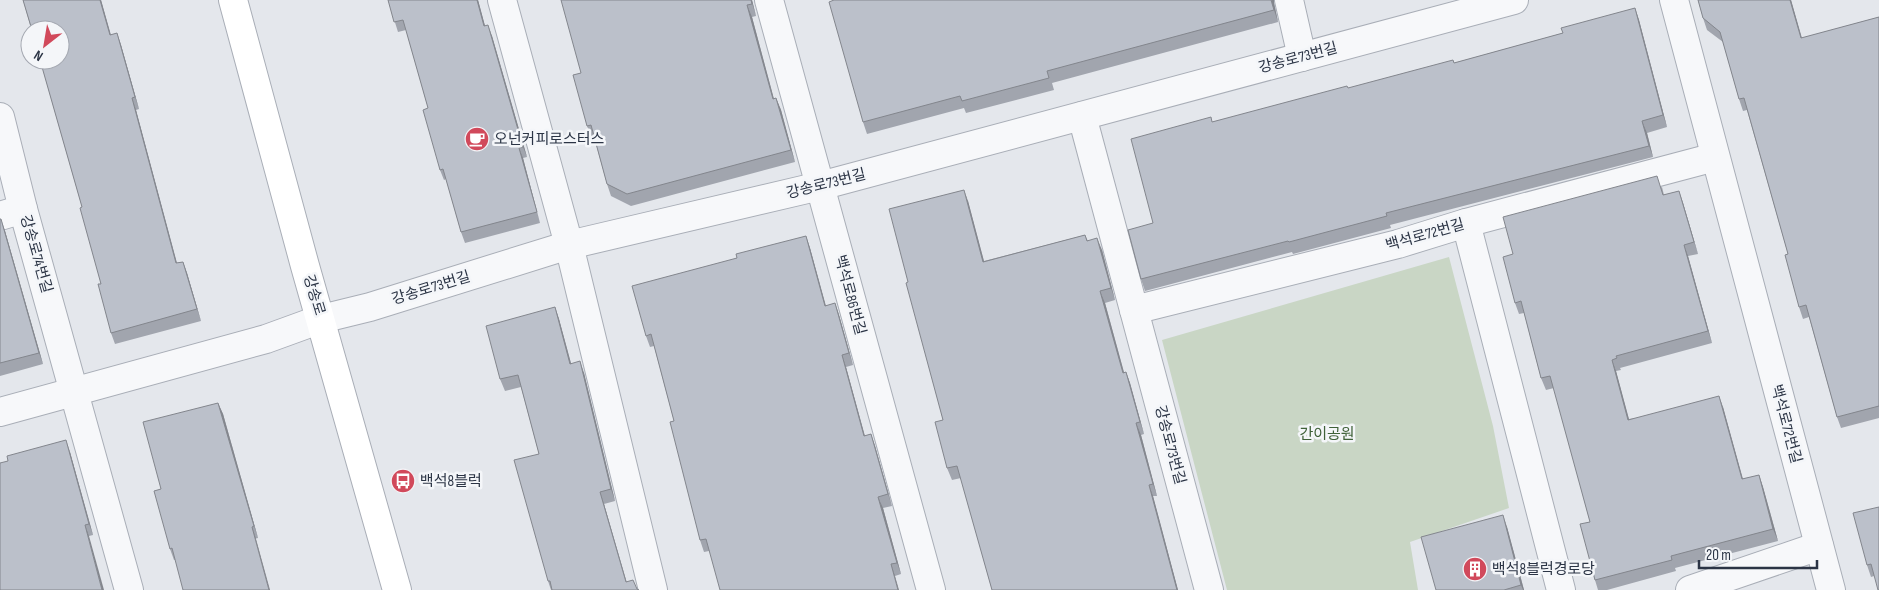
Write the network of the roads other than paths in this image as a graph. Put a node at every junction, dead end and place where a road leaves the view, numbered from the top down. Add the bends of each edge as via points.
1 (233, 0) edge
2 (502, 0) edge
3 (769, 0) edge
4 (1289, 0) edge
5 (1514, 0) edge
6 (1674, 0) edge
7 (1302, 57) junction
8 (1082, 116) junction
9 (0, 117) edge
10 (1715, 157) junction
11 (820, 186) junction
12 (12, 213) edge
13 (1466, 223) junction
14 (569, 245) junction
15 (1134, 310) junction
16 (321, 319) junction
17 (75, 391) junction
18 (0, 412) edge
19 (1819, 546) junction
20 (129, 590) edge
21 (396, 590) edge
22 (653, 590) edge
23 (931, 590) edge
24 (1209, 590) edge
25 (1561, 590) edge
26 (1690, 590) edge
27 (1831, 590) edge

1 - 16 main road, 강송로
2 - 14 street
3 - 11 street, 백석로86번길
4 - 7 street
5 - 7 street, 강송로73번길
6 - 10 street, 백석로72번길
7 - 8 street, 강송로73번길
8 - 11 street, 강송로73번길
8 - 15 street, 강송로73번길
9 - 12 street, 강송로74번길
10 - 13 street, 백석로72번길
10 - 19 street, 백석로72번길
11 - 14 street, 강송로73번길
11 - 23 street, 백석로86번길
12 - 17 street, 강송로74번길
13 - 15 street, 백석로72번길 via 1398,244
13 - 25 street
14 - 16 street, 강송로73번길 via 370,307
14 - 22 street
15 - 24 street, 강송로73번길
16 - 17 street via 266,339
16 - 21 main road, 강송로
17 - 18 street
17 - 20 street, 강송로74번길
19 - 26 street
19 - 27 street, 백석로72번길

